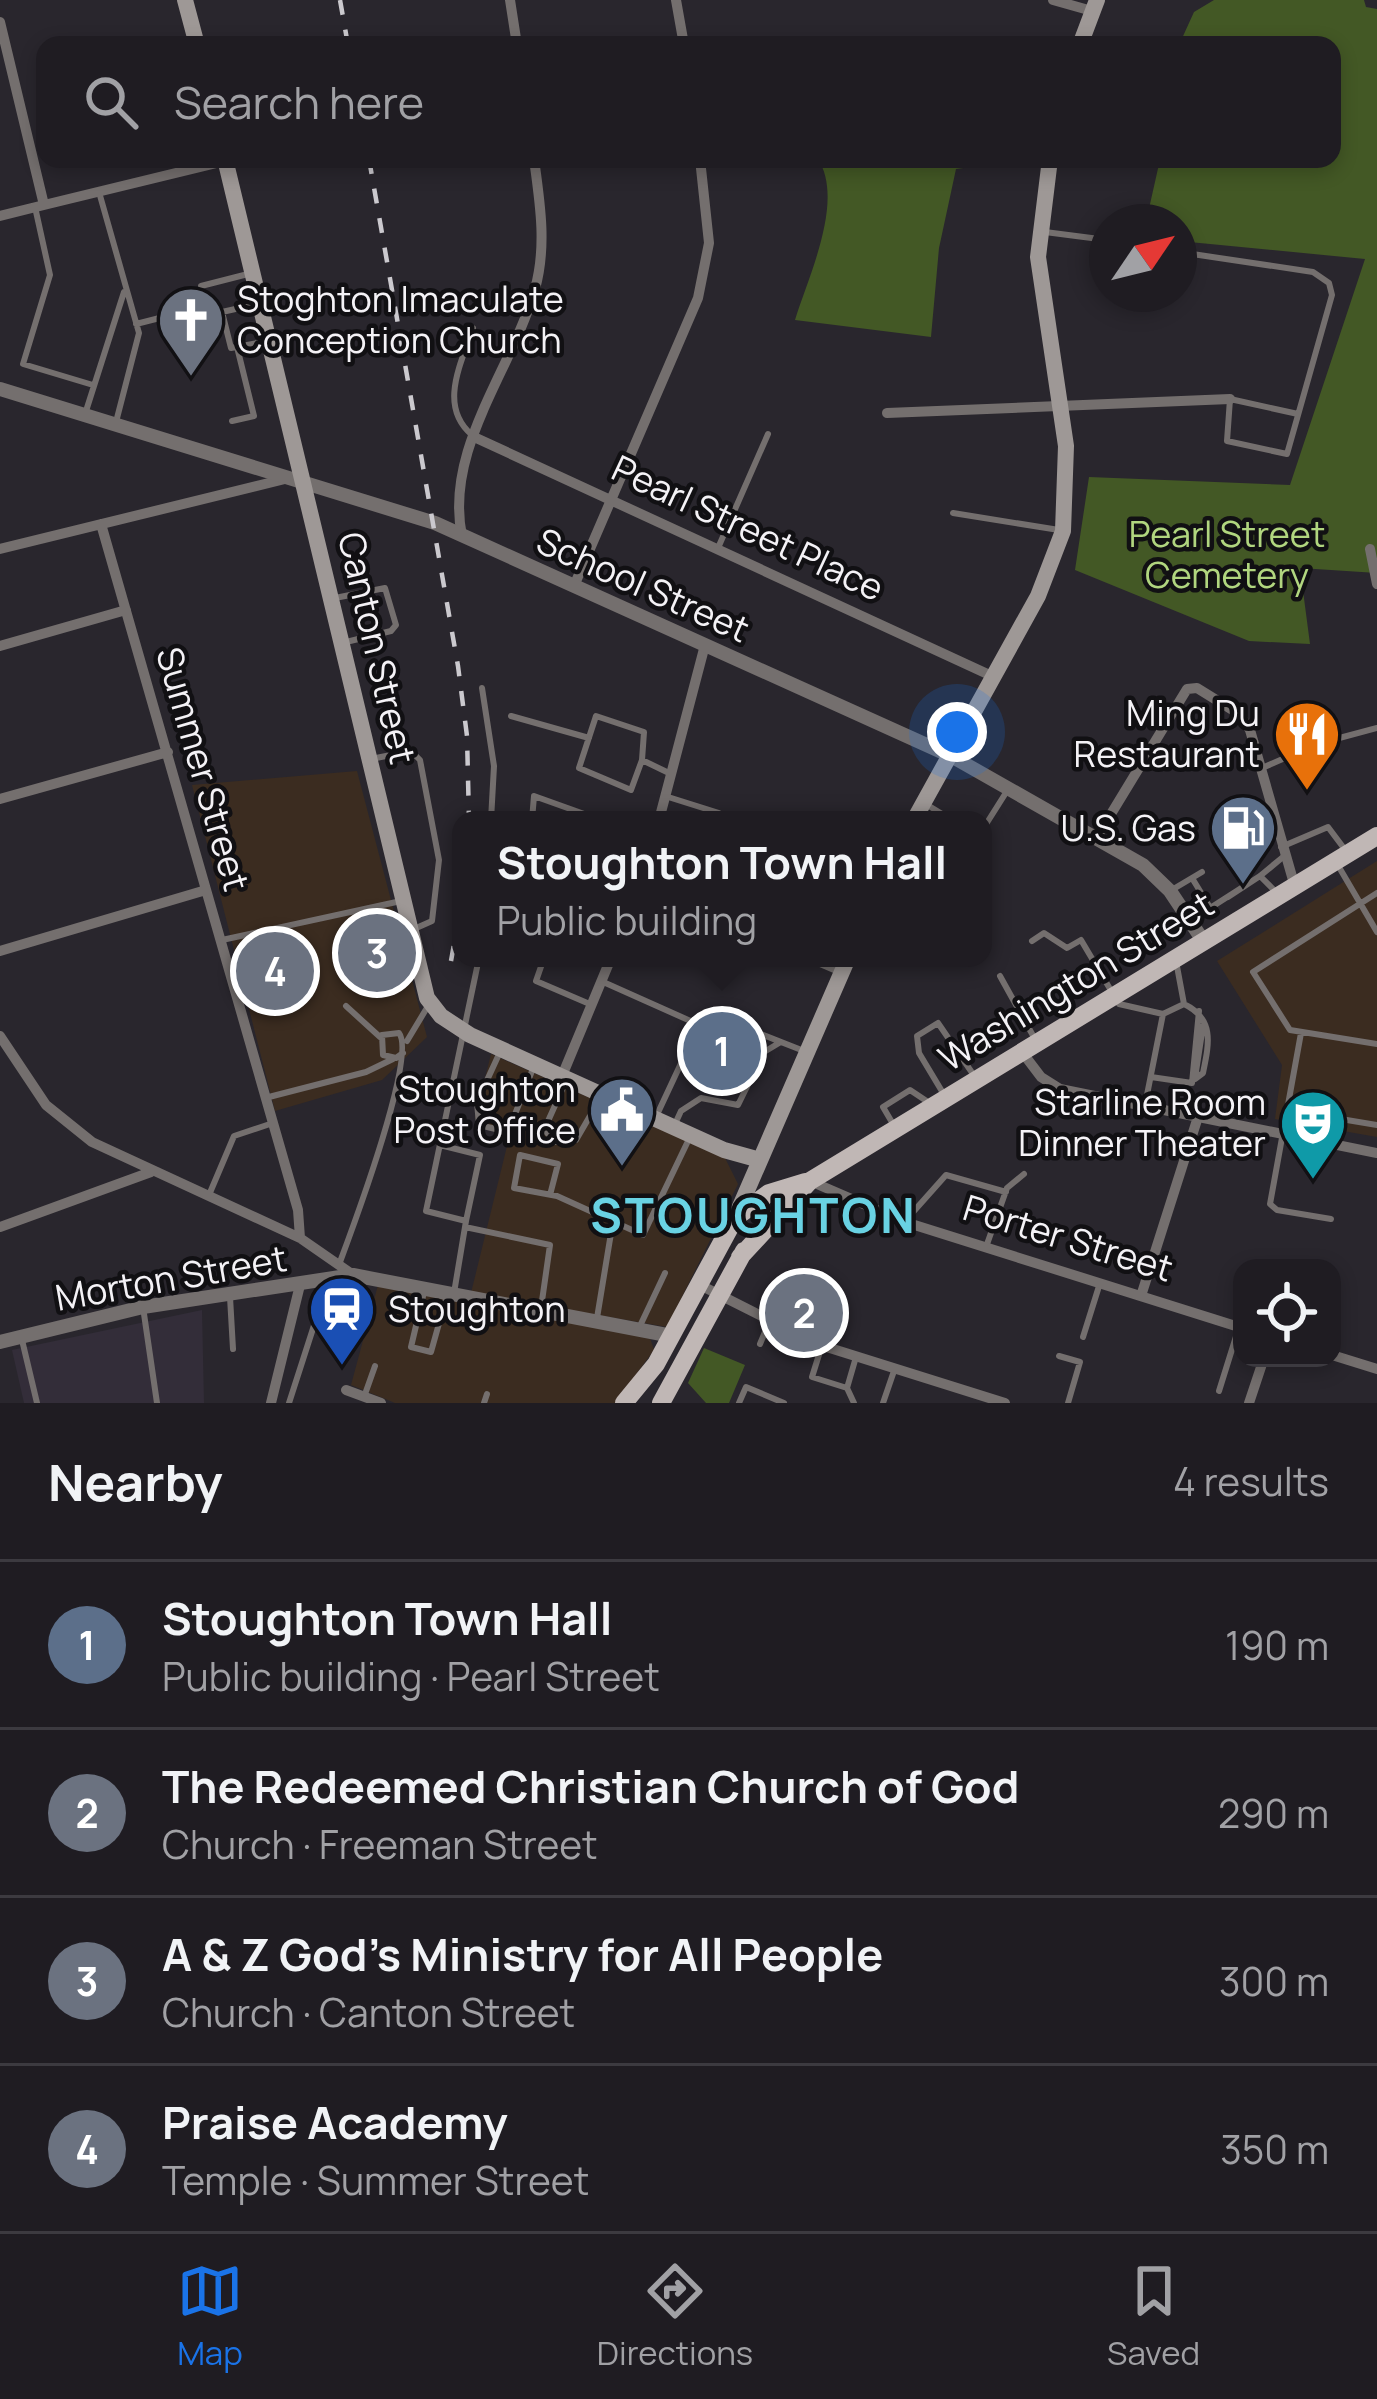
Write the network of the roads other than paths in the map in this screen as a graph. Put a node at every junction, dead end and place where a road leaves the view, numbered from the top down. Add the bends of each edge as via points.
1 (185, 0) edge
2 (510, 0) edge
3 (676, 0) edge
4 (1053, 0) edge
5 (1095, 6) edge
6 (0, 22) edge
7 (194, 36) edge
8 (516, 36) edge
9 (682, 36) edge
10 (1083, 36) edge
11 (192, 168) edge
12 (227, 168) edge
13 (535, 168) edge
14 (701, 168) edge
15 (1049, 168) edge
16 (98, 191) junction
17 (40, 206) junction
18 (0, 217) edge
19 (1038, 232) junction
20 (1089, 238) edge
21 (1197, 255) edge
22 (254, 273) junction
23 (125, 289) junction
24 (261, 303) junction
25 (203, 308) junction
26 (222, 312) junction
27 (136, 324) junction
28 (472, 328) dead end
29 (271, 340) junction
30 (237, 347) junction
31 (93, 386) junction
32 (0, 389) edge
33 (1230, 399) junction
34 (1061, 407) junction
35 (887, 413) dead end
36 (1298, 414) junction
37 (84, 416) junction
38 (232, 421) dead end
39 (115, 426) junction
40 (768, 434) dead end
41 (474, 437) junction
42 (285, 479) junction
43 (306, 483) junction
44 (611, 499) junction
45 (953, 513) dead end
46 (101, 524) junction
47 (1063, 531) junction
48 (462, 536) junction
49 (0, 548) edge
50 (718, 548) junction
51 (1370, 549) dead end
52 (1377, 584) edge
53 (574, 586) junction
54 (332, 599) junction
55 (126, 610) junction
56 (341, 643) junction
57 (706, 645) junction
58 (0, 646) edge
59 (995, 677) junction
60 (482, 688) dead end
61 (512, 716) dead end
62 (1377, 728) edge
63 (589, 738) junction
64 (168, 752) junction
65 (951, 756) junction
66 (368, 760) junction
67 (642, 760) junction
68 (1261, 768) junction
69 (671, 774) junction
70 (1009, 788) junction
71 (665, 796) junction
72 (0, 799) edge
73 (924, 802) junction
74 (492, 811) edge
75 (533, 811) edge
76 (576, 811) edge
77 (661, 811) edge
78 (713, 811) edge
79 (919, 811) edge
80 (938, 811) edge
81 (992, 815) edge
82 (1097, 837) junction
83 (1375, 842) edge
84 (1282, 852) junction
85 (1342, 858) junction
86 (1202, 872) dead end
87 (1260, 876) junction
88 (1192, 878) junction
89 (206, 890) junction
90 (1170, 891) junction
91 (1287, 891) junction
92 (1377, 893) edge
93 (400, 901) junction
94 (1360, 903) junction
95 (1211, 908) junction
96 (1191, 920) junction
97 (408, 931) junction
98 (1377, 932) edge
99 (220, 941) junction
100 (1031, 941) dead end
101 (1204, 942) junction
102 (0, 952) edge
103 (1175, 959) junction
104 (476, 967) edge
105 (541, 967) edge
106 (607, 967) edge
107 (844, 967) edge
108 (1000, 976) dead end
109 (602, 981) junction
110 (1114, 997) junction
111 (430, 1004) junction
112 (1184, 1004) junction
113 (592, 1005) junction
114 (346, 1006) dead end
115 (1199, 1011) junction
116 (1163, 1014) junction
117 (695, 1023) junction
118 (463, 1030) junction
119 (1301, 1033) junction
120 (0, 1036) edge
121 (380, 1037) junction
122 (782, 1042) junction
123 (1377, 1044) edge
124 (1030, 1048) junction
125 (501, 1049) junction
126 (401, 1052) junction
127 (807, 1052) junction
128 (535, 1064) junction
129 (565, 1077) junction
130 (1150, 1077) junction
131 (1195, 1079) junction
132 (976, 1080) junction
133 (602, 1094) junction
134 (266, 1098) junction
135 (941, 1102) junction
136 (1144, 1109) junction
137 (1287, 1110) junction
138 (655, 1119) junction
139 (1197, 1120) junction
140 (273, 1123) junction
141 (1377, 1125) edge
142 (673, 1127) junction
143 (691, 1135) junction
144 (1283, 1136) junction
145 (440, 1144) junction
146 (724, 1150) junction
147 (1377, 1153) edge
148 (760, 1160) junction
149 (151, 1172) junction
150 (1024, 1174) dead end
151 (809, 1181) junction
152 (748, 1187) junction
153 (769, 1192) junction
154 (1006, 1192) junction
155 (550, 1195) junction
156 (208, 1196) junction
157 (735, 1219) junction
158 (1331, 1219) dead end
159 (613, 1221) junction
160 (905, 1222) junction
161 (465, 1224) junction
162 (0, 1227) edge
163 (300, 1238) junction
164 (986, 1247) junction
165 (740, 1258) junction
166 (334, 1272) junction
167 (664, 1273) dead end
168 (1100, 1283) junction
169 (300, 1285) junction
170 (424, 1289) junction
171 (710, 1290) junction
172 (451, 1293) junction
173 (230, 1294) junction
174 (1141, 1296) junction
175 (143, 1307) junction
176 (541, 1311) junction
177 (770, 1319) junction
178 (596, 1321) junction
179 (1233, 1325) edge
180 (639, 1328) junction
181 (672, 1336) junction
182 (22, 1337) junction
183 (1083, 1337) dead end
184 (0, 1342) edge
185 (760, 1344) dead end
186 (822, 1345) junction
187 (233, 1349) dead end
188 (1233, 1351) edge
189 (1059, 1355) dead end
190 (856, 1356) junction
191 (1341, 1358) edge
192 (656, 1364) junction
193 (375, 1366) dead end
194 (1261, 1367) edge
195 (895, 1368) junction
196 (1377, 1369) edge
197 (847, 1388) junction
198 (1220, 1391) dead end
199 (354, 1396) edge
200 (640, 1398) edge
201 (37, 1403) edge
202 (157, 1403) edge
203 (271, 1403) edge
204 (289, 1403) edge
205 (381, 1403) edge
206 (624, 1403) edge
207 (661, 1403) edge
208 (739, 1403) edge
209 (784, 1403) edge
210 (854, 1403) edge
211 (884, 1403) edge
212 (1005, 1403) edge
213 (1068, 1403) edge
214 (1250, 1403) edge

1 - 7 main road
2 - 8 street
3 - 9 street
4 - 5 street
5 - 10 main road
6 - 17 street
11 - 16 street
12 - 22 main road, Canton Street
13 - 41 street via 541,262
14 - 44 street via 709,227 704,277
15 - 19 main road
16 - 17 street
16 - 23 lane
17 - 18 street
17 - 31 lane via 50,275 23,364
19 - 20 lane
19 - 34 main road
21 - 36 lane via 1312,272 1329,283
22 - 24 main road, Canton Street
22 - 25 lane via 201,286
23 - 27 lane
23 - 31 lane
24 - 26 lane
24 - 29 main road, Canton Street
25 - 26 lane
25 - 27 lane
26 - 30 lane via 229,344
27 - 39 lane
28 - 41 lane via 452,400
29 - 30 lane
29 - 43 main road, Canton Street
30 - 38 lane via 254,416
31 - 37 lane
32 - 37 street, School Street
33 - 34 street
33 - 36 lane
33 - 36 lane via 1227,441 1287,454
34 - 35 street
34 - 47 main road
37 - 39 street, School Street
39 - 42 street, School Street
40 - 50 lane
41 - 44 street, Pearl Street Place
41 - 48 street via 459,482
42 - 43 street, School Street
42 - 46 street
43 - 48 street, School Street
43 - 54 main road, Canton Street
44 - 50 street, Pearl Street Place
44 - 53 street
45 - 47 lane
46 - 49 street
46 - 55 street, Summer Street
47 - 59 main road
48 - 53 street, School Street
50 - 59 street, Pearl Street Place
51 - 52 street
53 - 57 street, School Street
54 - 56 main road, Canton Street
54 - 56 lane via 385,588 392,609 393,630
55 - 58 street
55 - 64 street, Summer Street
56 - 66 main road, Canton Street
57 - 65 street, School Street
57 - 69 street
59 - 65 main road
60 - 74 lane
61 - 63 lane
62 - 68 lane
63 - 67 lane via 596,716 644,732
63 - 67 lane via 579,768 631,790
64 - 72 street
64 - 89 street, Summer Street
65 - 70 street, School Street
65 - 73 main road
66 - 93 main road, Canton Street
66 - 97 lane via 412,751 420,760 437,837 438,889 431,922
67 - 69 lane
68 - 82 street via 1243,719 1187,689
68 - 84 street
69 - 71 street
70 - 81 lane
70 - 82 street, School Street
71 - 77 street
71 - 78 lane
73 - 79 main road
73 - 80 lane
75 - 76 lane via 534,796
82 - 90 street, School Street
83 - 85 main road, Washington Street
84 - 85 lane via 1328,826
84 - 87 lane
84 - 91 street
85 - 91 main road, Washington Street
85 - 94 lane
86 - 88 lane
87 - 91 lane
87 - 95 lane
88 - 90 lane
88 - 95 lane
89 - 99 street, Summer Street
89 - 102 street
90 - 96 street, School Street
91 - 101 main road, Washington Street
92 - 94 lane
93 - 97 main road, Canton Street
93 - 99 lane
94 - 98 lane
94 - 119 lane via 1254,970 1286,1025
95 - 96 lane
96 - 101 street, School Street
97 - 111 main road, Canton Street
99 - 134 street, Summer Street
100 - 110 lane via 1044,933 1067,948 1081,940
101 - 103 main road, Washington Street
103 - 110 main road, Washington Street
103 - 112 lane
104 - 118 lane
105 - 113 lane via 536,981
106 - 109 street
107 - 127 main road
108 - 124 lane
109 - 113 street
109 - 117 lane
110 - 116 lane
110 - 124 main road, Washington Street
111 - 118 main road
111 - 126 lane
112 - 115 lane
112 - 116 lane
113 - 129 street
114 - 121 lane
115 - 131 lane
115 - 131 lane via 1211,1036
116 - 130 lane
117 - 122 lane via 715,1012
117 - 138 lane
118 - 125 main road
118 - 145 lane
119 - 123 lane
119 - 137 lane
120 - 149 street via 57,1115
121 - 126 lane via 380,1052
121 - 126 lane via 394,1031
122 - 127 lane
122 - 142 lane via 764,1052 738,1105 700,1098
124 - 132 main road, Washington Street
124 - 136 street via 1054,1087
125 - 128 main road
125 - 128 lane via 477,1102 479,1125 508,1132
126 - 134 lane via 366,1072
126 - 166 lane via 386,1128
127 - 148 main road
128 - 129 main road
129 - 133 main road
129 - 133 lane via 544,1121 556,1142 576,1140
130 - 131 lane via 1186,1085
130 - 136 lane
132 - 135 main road, Washington Street
132 - 135 lane via 938,1023 917,1036
133 - 138 main road
134 - 140 street, Summer Street
135 - 151 main road, Washington Street
136 - 139 street
137 - 141 lane
137 - 144 lane
138 - 142 main road
139 - 144 street
139 - 174 street
140 - 156 lane via 234,1136
140 - 163 street, Summer Street
142 - 143 main road
143 - 146 main road
143 - 159 lane via 644,1235
144 - 147 street
144 - 158 lane via 1271,1207
145 - 161 lane via 426,1211
145 - 161 lane via 480,1155
146 - 148 main road
146 - 152 main road
148 - 152 main road
148 - 153 main road
149 - 156 street
149 - 162 street
150 - 154 lane
151 - 153 main road, Washington Street
151 - 160 street, Porter Street
151 - 165 main road, Washington Street
152 - 157 main road
153 - 157 main road, Washington Street
153 - 165 main road, Washington Street
154 - 160 lane via 946,1174
154 - 164 lane
155 - 155 lane via 514,1188 520,1155 559,1164
155 - 159 lane
156 - 163 street
157 - 171 main road, Washington Street
159 - 178 lane
160 - 164 street, Porter Street
161 - 172 lane
161 - 176 lane via 550,1245
163 - 166 street
164 - 168 street, Porter Street
165 - 171 main road, Washington Street
166 - 169 street, Morton Street
166 - 170 street, Morton Street
166 - 204 lane
167 - 180 lane
168 - 174 street, Porter Street
168 - 183 lane
169 - 173 street, Morton Street
169 - 203 street
170 - 172 street
170 - 172 lane via 411,1348 431,1352
171 - 177 street
171 - 181 main road, Washington Street
171 - 207 main road, Washington Street
172 - 176 street
173 - 175 street, Morton Street
173 - 187 lane
174 - 179 street, Porter Street
175 - 182 street, Morton Street
175 - 202 lane
176 - 178 street
177 - 185 lane
177 - 186 street
178 - 180 street
180 - 181 street
181 - 192 main road, Washington Street
182 - 184 street, Morton Street
182 - 201 lane
186 - 190 street
186 - 197 lane via 812,1377
188 - 198 lane
189 - 213 lane via 1080,1362
190 - 195 street
190 - 197 lane
191 - 196 street
192 - 200 main road, Washington Street
192 - 206 main road, Washington Street
193 - 199 lane
194 - 214 street
195 - 211 lane
195 - 212 street
197 - 210 lane
199 - 205 street
208 - 209 lane via 746,1387

